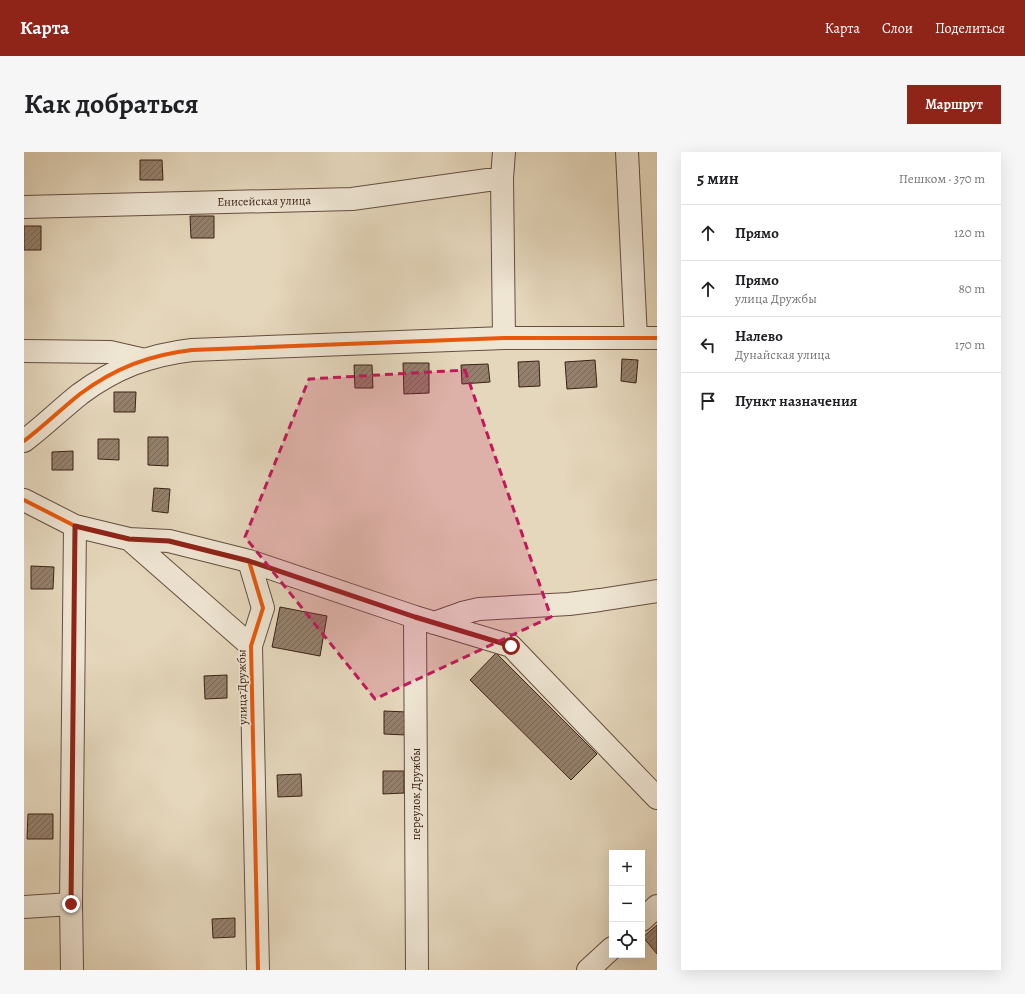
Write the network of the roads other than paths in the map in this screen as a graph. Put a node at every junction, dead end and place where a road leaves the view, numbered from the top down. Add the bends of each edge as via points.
1 (504, 152) edge
2 (627, 152) edge
3 (502, 178) junction
4 (24, 207) edge
5 (504, 338) junction
6 (646, 338) edge
7 (24, 351) edge
8 (145, 360) junction
9 (24, 441) edge
10 (24, 500) edge
11 (75, 526) junction
12 (129, 539) junction
13 (249, 561) junction
14 (657, 591) edge
15 (425, 620) junction
16 (251, 646) junction
17 (657, 798) edge
18 (71, 904) junction
19 (657, 906) edge
20 (24, 907) edge
21 (645, 917) edge
22 (609, 951) edge
23 (72, 970) edge
24 (258, 970) edge
25 (417, 970) edge
26 (588, 970) edge

1 - 3 street
2 - 6 street
3 - 4 street, Енисейская улица via 352,199
3 - 5 street
5 - 6 street
5 - 8 street via 192,350 168,353
7 - 8 street via 110,352
8 - 9 street via 98,382
10 - 11 street
11 - 12 street
11 - 18 street
12 - 13 street via 169,541
12 - 16 street
13 - 15 street
13 - 16 street, улица Дружбы via 263,608
14 - 15 street via 568,604 479,609
15 - 17 street via 511,646
15 - 25 street, переулок Дружбы
16 - 24 street, улица Дружбы
18 - 20 street
18 - 23 street
19 - 21 street
22 - 26 street

